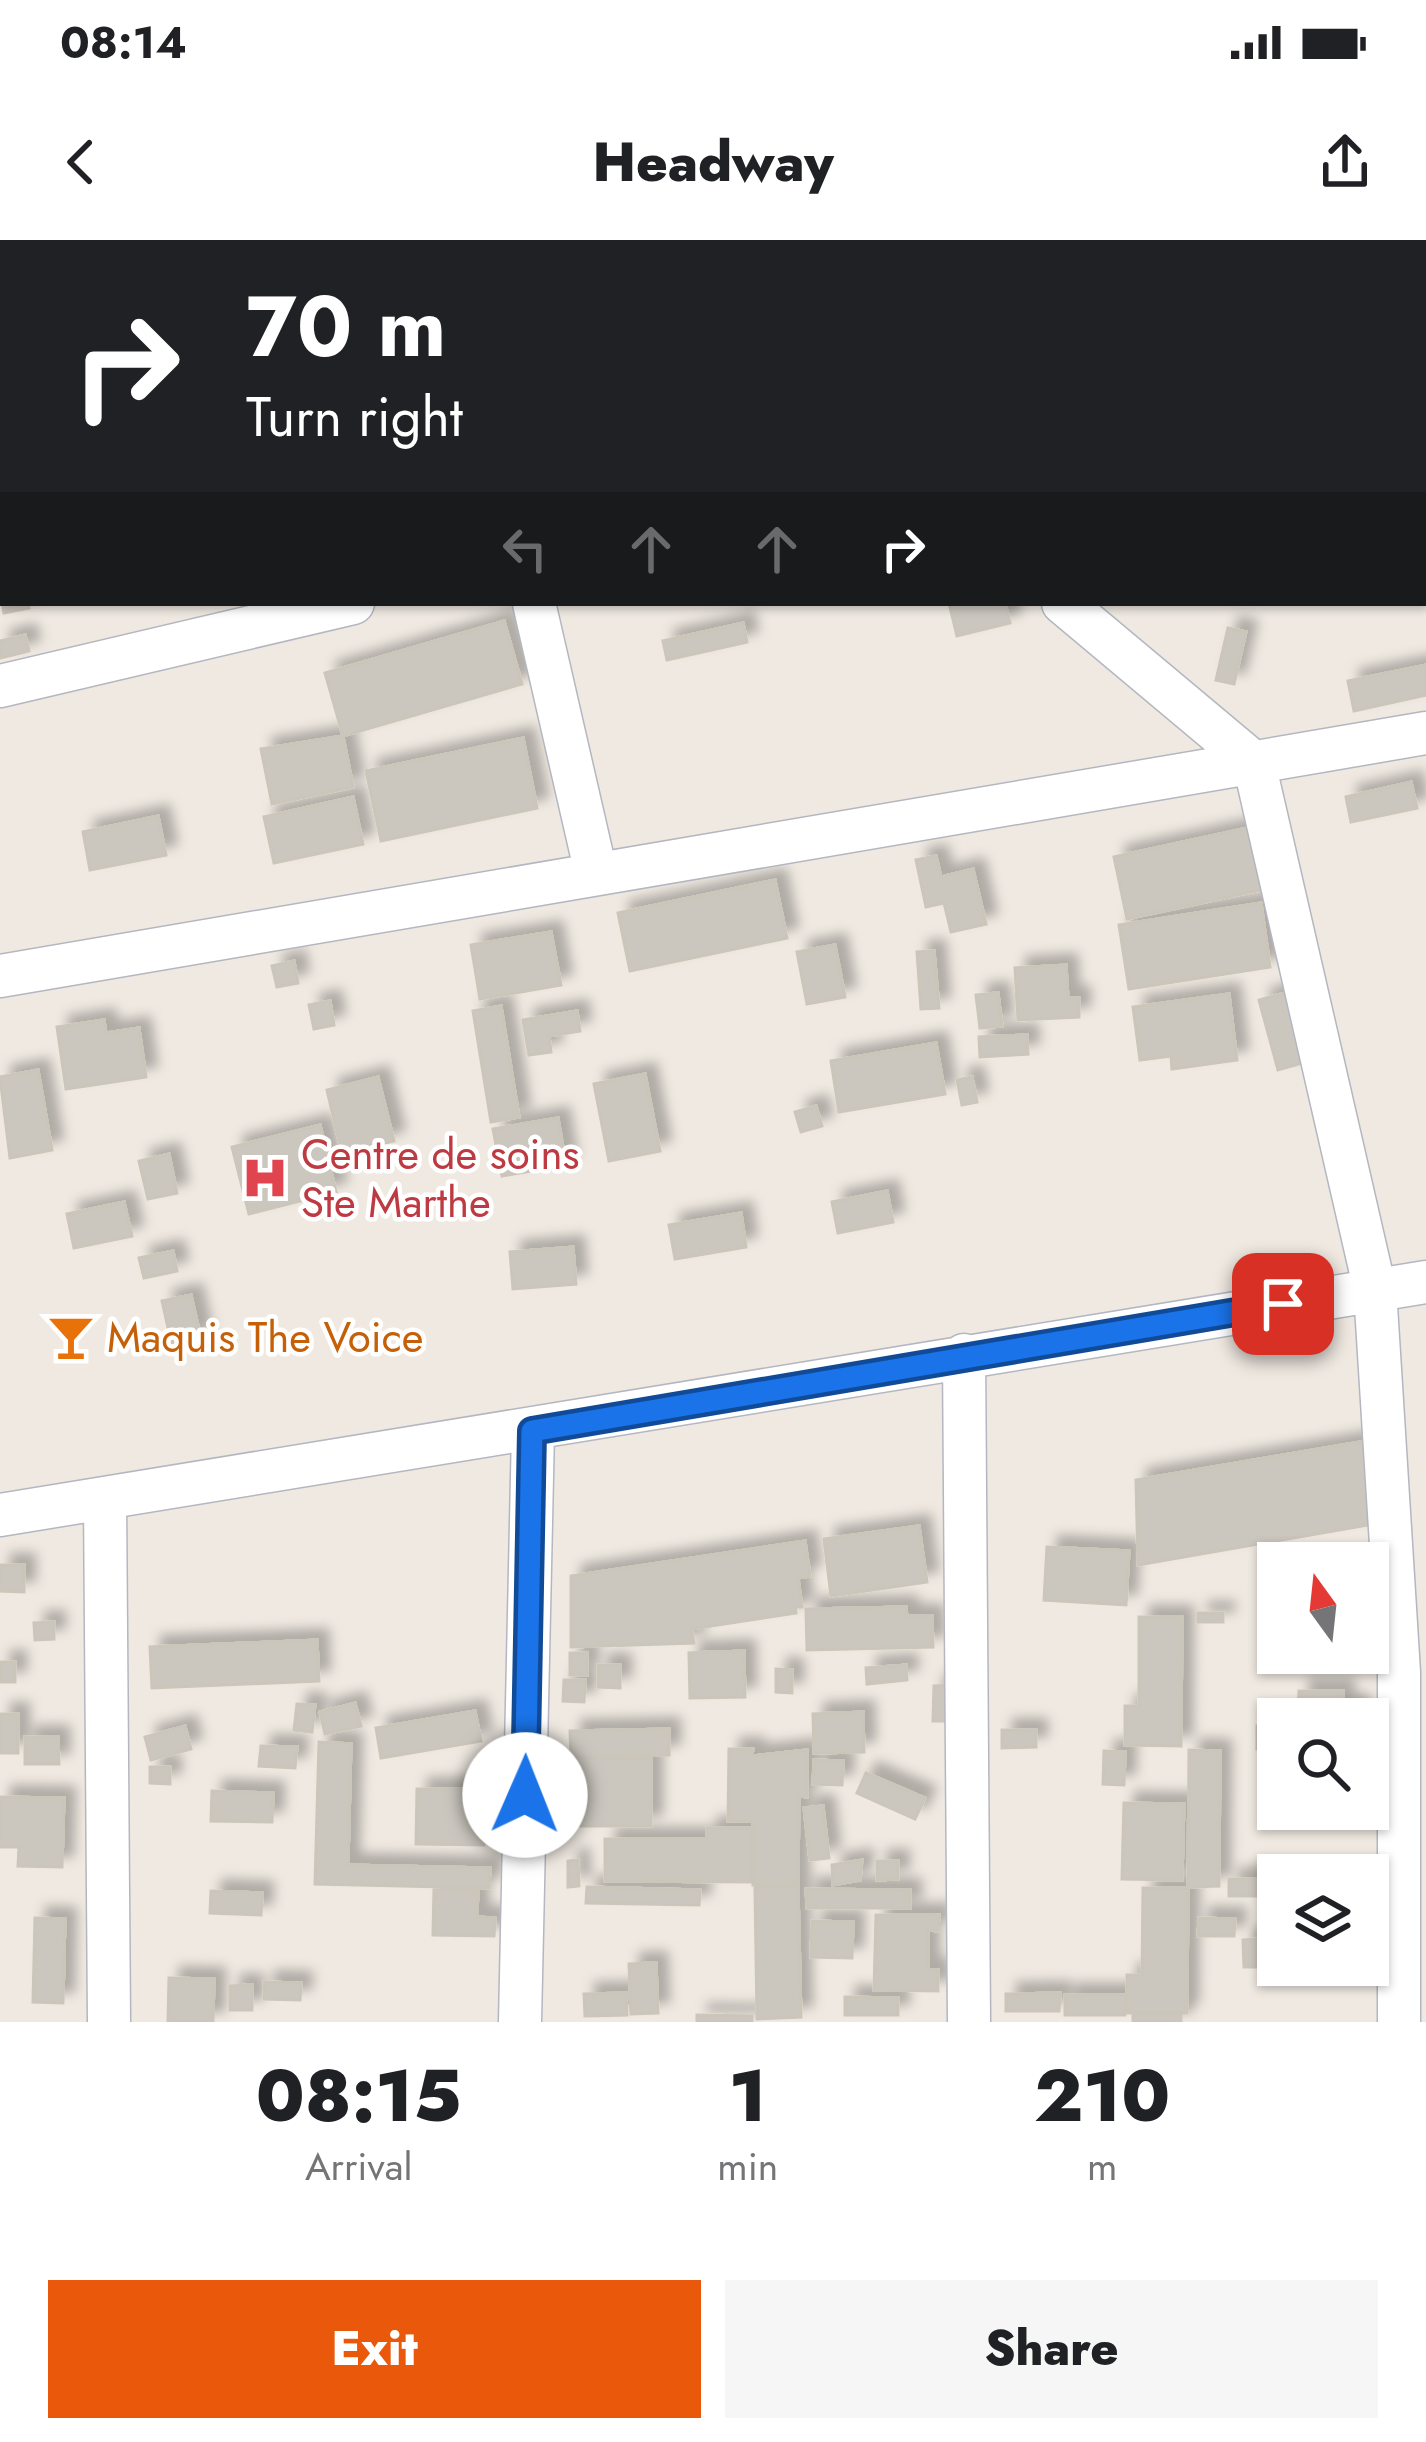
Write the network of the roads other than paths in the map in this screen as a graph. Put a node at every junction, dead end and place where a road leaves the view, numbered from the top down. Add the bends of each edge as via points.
1 (340, 606) edge
2 (535, 606) edge
3 (1067, 606) edge
4 (0, 686) edge
5 (1426, 734) edge
6 (1254, 763) junction
7 (596, 873) junction
8 (0, 976) edge
9 (1426, 1282) edge
10 (1375, 1290) junction
11 (964, 1355) junction
12 (532, 1431) junction
13 (105, 1498) junction
14 (0, 1515) edge
15 (1413, 1671) edge
16 (109, 2022) edge
17 (520, 2022) edge
18 (969, 2022) edge
19 (1399, 2022) edge

1 - 4 street
2 - 7 street
3 - 6 street
5 - 6 street
6 - 7 street
6 - 10 street
7 - 8 street
9 - 10 street
10 - 11 street
10 - 15 street
11 - 12 street
11 - 18 street
12 - 13 street
12 - 17 street
13 - 14 street
13 - 16 street
15 - 19 street

